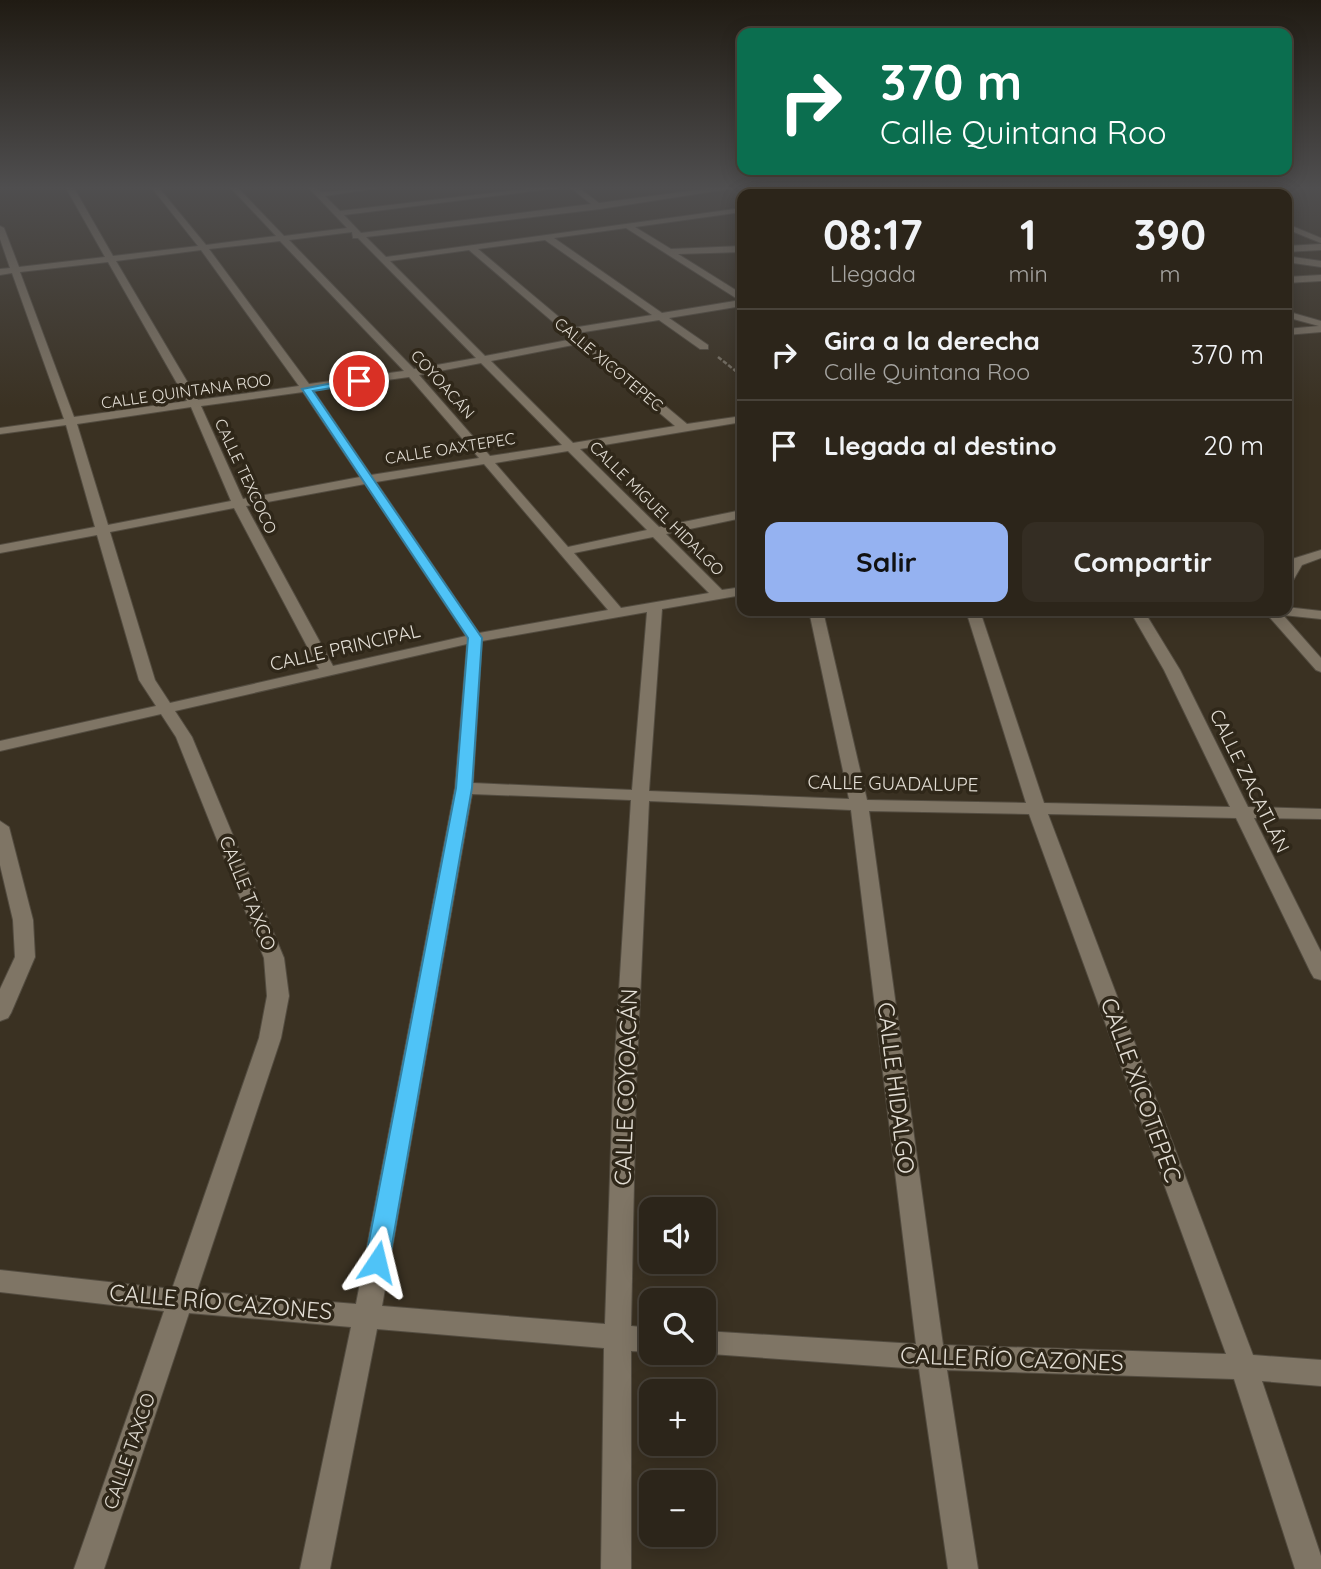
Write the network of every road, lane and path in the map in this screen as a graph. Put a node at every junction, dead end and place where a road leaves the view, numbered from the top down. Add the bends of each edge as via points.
1 (92, 261) edge
2 (112, 261) edge
3 (214, 261) edge
4 (306, 261) edge
5 (382, 261) edge
6 (487, 261) edge
7 (583, 261) edge
8 (682, 261) edge
9 (1302, 261) edge
10 (1321, 264) edge
11 (8, 271) edge
12 (1321, 278) edge
13 (1292, 280) edge
14 (737, 297) edge
15 (737, 301) edge
16 (664, 316) junction
17 (1292, 316) edge
18 (1321, 324) edge
19 (1321, 329) edge
20 (572, 331) junction
21 (1292, 331) edge
22 (582, 340) junction
23 (704, 347) joint
24 (484, 360) junction
25 (737, 372) edge
26 (412, 373) junction
27 (307, 389) junction
28 (195, 405) junction
29 (737, 420) edge
30 (71, 423) junction
31 (683, 427) junction
32 (0, 432) edge
33 (570, 446) junction
34 (488, 459) junction
35 (365, 480) junction
36 (239, 505) junction
37 (737, 514) edge
38 (101, 531) junction
39 (657, 532) junction
40 (0, 549) edge
41 (566, 551) junction
42 (1321, 554) edge
43 (1292, 571) edge
44 (737, 592) edge
45 (718, 594) junction
46 (655, 606) junction
47 (617, 612) junction
48 (1292, 612) edge
49 (1321, 615) edge
50 (817, 616) edge
51 (975, 616) edge
52 (1140, 616) edge
53 (1275, 616) edge
54 (475, 638) junction
55 (1321, 667) edge
56 (327, 669) junction
57 (164, 708) junction
58 (0, 746) edge
59 (464, 788) junction
60 (638, 796) junction
61 (859, 805) junction
62 (1036, 807) junction
63 (1241, 810) junction
64 (1321, 814) edge
65 (0, 827) edge
66 (1321, 973) edge
67 (0, 1013) edge
68 (0, 1281) edge
69 (179, 1301) junction
70 (367, 1314) junction
71 (616, 1338) junction
72 (639, 1339) edge
73 (716, 1344) edge
74 (931, 1357) junction
75 (1244, 1367) junction
76 (1321, 1373) edge
77 (89, 1569) edge
78 (315, 1569) edge
79 (616, 1569) edge
80 (963, 1569) edge
81 (1310, 1569) edge

1 - 11 street
2 - 28 street, CALLE TEXCOCO
3 - 27 street
4 - 26 street, COYOACÁN
5 - 24 street
6 - 20 street, CALLE XICOTEPEC
7 - 16 street
8 - 14 street
9 - 10 street
11 - 30 street, CALLE TAXCO
12 - 13 street
15 - 16 street
16 - 20 street
16 - 23 street
17 - 18 street
19 - 21 street
20 - 22 street, CALLE XICOTEPEC
22 - 24 street, CALLE QUINTANA ROO
22 - 31 street, CALLE XICOTEPEC
23 - 25 path
24 - 26 street, CALLE QUINTANA ROO
24 - 33 street, CALLE MIGUEL HIDALGO
26 - 27 street, CALLE QUINTANA ROO
26 - 34 street, COYOACÁN
27 - 28 street, CALLE QUINTANA ROO
27 - 35 street
28 - 30 street, CALLE QUINTANA ROO
28 - 36 street, CALLE TEXCOCO
29 - 31 street, CALLE OAXTEPEC
30 - 32 street, CALLE QUINTANA ROO
30 - 38 street, CALLE TAXCO
31 - 33 street, CALLE OAXTEPEC
33 - 34 street, CALLE OAXTEPEC
33 - 39 street, CALLE MIGUEL HIDALGO
34 - 35 street, CALLE OAXTEPEC
34 - 41 street, COYOACÁN
35 - 36 street, CALLE OAXTEPEC
35 - 54 street
36 - 38 street, CALLE OAXTEPEC
36 - 56 street, CALLE TEXCOCO
37 - 39 street
38 - 40 street, CALLE OAXTEPEC
38 - 57 street, CALLE TAXCO via 147,680
39 - 41 street
39 - 45 street, CALLE MIGUEL HIDALGO
41 - 47 street, COYOACÁN
42 - 43 street via 1297,562
44 - 45 street, CALLE PRINCIPAL
45 - 46 street, CALLE PRINCIPAL
46 - 47 street, CALLE PRINCIPAL
46 - 60 street, CALLE COYOACÁN
47 - 54 street, CALLE PRINCIPAL
48 - 49 street
50 - 61 street, CALLE HIDALGO
51 - 62 street, CALLE XICOTEPEC
52 - 63 street, CALLE ZACATLÁN
53 - 55 street
54 - 56 street, CALLE PRINCIPAL
54 - 59 street
56 - 57 street, CALLE PRINCIPAL
57 - 58 street, CALLE PRINCIPAL
57 - 69 street, CALLE TAXCO via 184,737 274,958 278,996 270,1038
59 - 60 street, CALLE GUADALUPE
59 - 70 street
60 - 61 street, CALLE GUADALUPE
60 - 71 street, CALLE COYOACÁN
61 - 62 street, CALLE GUADALUPE
61 - 74 street, CALLE HIDALGO
62 - 63 street, CALLE GUADALUPE
62 - 75 street, CALLE XICOTEPEC
63 - 64 street, CALLE GUADALUPE
63 - 66 street, CALLE ZACATLÁN
65 - 67 street via 23,920 25,957
68 - 69 street, CALLE RÍO CAZONES
69 - 70 street, CALLE RÍO CAZONES
69 - 77 street, CALLE TAXCO
70 - 71 street, CALLE RÍO CAZONES
70 - 78 street
71 - 72 street, CALLE RÍO CAZONES
71 - 79 street, CALLE COYOACÁN
73 - 74 street, CALLE RÍO CAZONES
74 - 75 street, CALLE RÍO CAZONES
74 - 80 street, CALLE HIDALGO
75 - 76 street, CALLE RÍO CAZONES
75 - 81 street, CALLE XICOTEPEC

